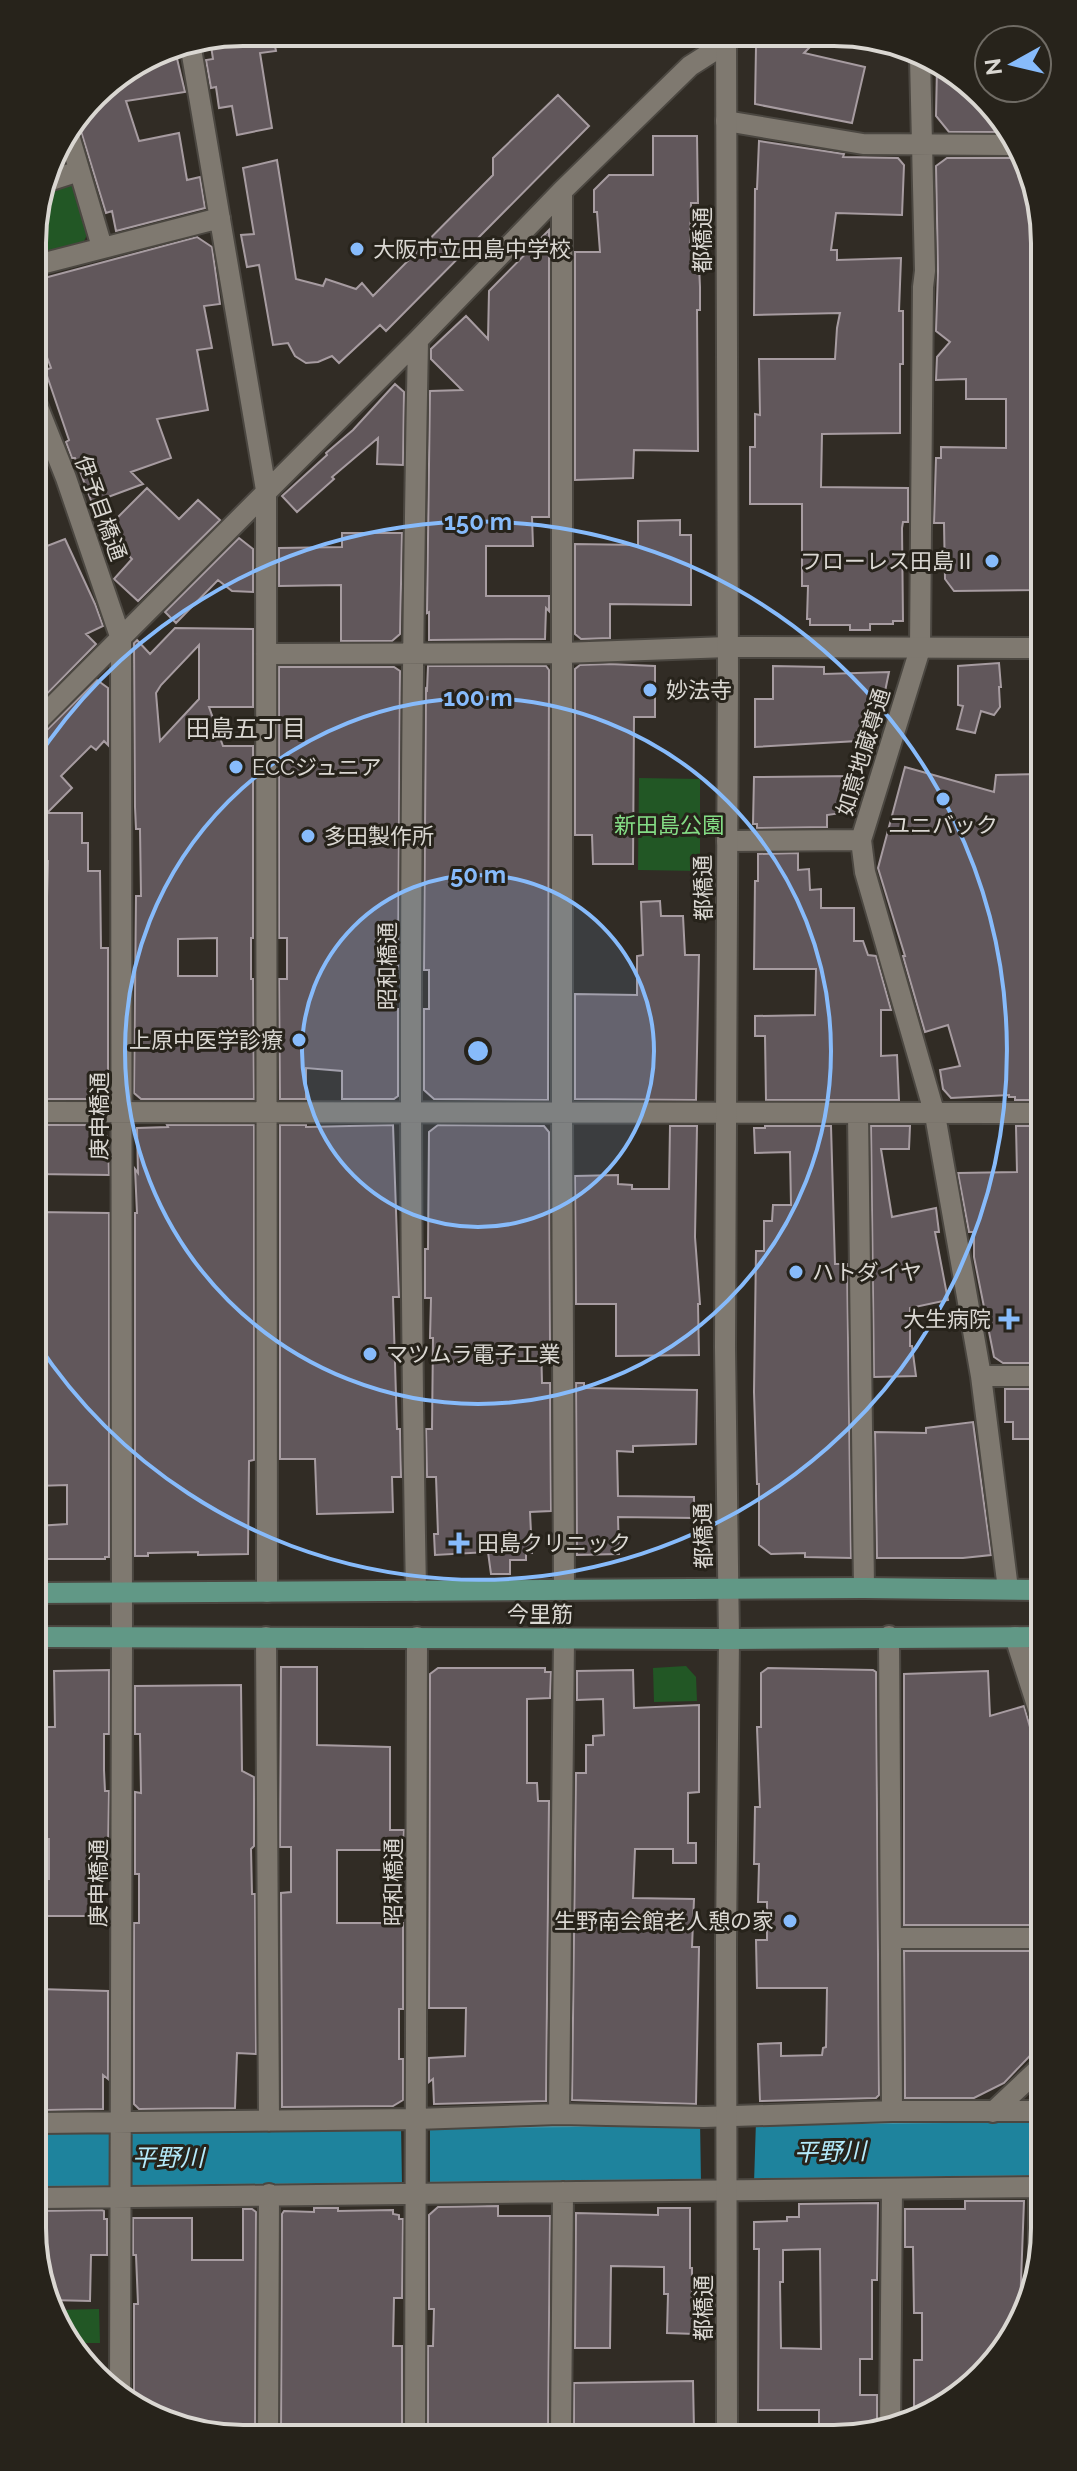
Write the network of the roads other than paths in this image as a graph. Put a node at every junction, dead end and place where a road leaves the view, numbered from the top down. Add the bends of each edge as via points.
1 (717, 46) edge
2 (726, 46) edge
3 (192, 53) edge
4 (920, 66) edge
5 (726, 121) junction
6 (922, 144) junction
7 (72, 145) edge
8 (1005, 145) edge
9 (79, 171) junction
10 (58, 178) edge
11 (562, 191) junction
12 (220, 218) junction
13 (102, 247) junction
14 (46, 262) edge
15 (418, 340) junction
16 (46, 428) edge
17 (266, 490) junction
18 (121, 639) junction
19 (728, 647) junction
20 (1031, 648) edge
21 (920, 649) junction
22 (562, 653) junction
23 (266, 654) junction
24 (412, 654) junction
25 (46, 713) edge
26 (861, 840) junction
27 (727, 841) junction
28 (411, 1111) junction
29 (46, 1112) edge
30 (123, 1112) junction
31 (562, 1112) junction
32 (267, 1113) junction
33 (726, 1113) junction
34 (1031, 1113) edge
35 (858, 1114) junction
36 (935, 1115) junction
37 (981, 1376) junction
38 (1031, 1376) edge
39 (864, 1588) junction
40 (1008, 1589) junction
41 (564, 1590) junction
42 (728, 1590) junction
43 (1031, 1590) edge
44 (416, 1591) junction
45 (267, 1592) junction
46 (46, 1593) edge
47 (122, 1593) junction
48 (889, 1636) junction
49 (46, 1637) edge
50 (266, 1637) junction
51 (417, 1637) junction
52 (1015, 1637) junction
53 (1031, 1637) edge
54 (122, 1638) junction
55 (564, 1638) junction
56 (729, 1639) junction
57 (1031, 1687) edge
58 (891, 1938) junction
59 (1031, 1938) edge
60 (1031, 2076) edge
61 (892, 2111) junction
62 (1031, 2111) edge
63 (993, 2112) junction
64 (559, 2114) junction
65 (728, 2118) junction
66 (269, 2121) junction
67 (46, 2123) edge
68 (416, 2123) junction
69 (121, 2125) junction
70 (728, 2187) junction
71 (1031, 2187) edge
72 (416, 2189) junction
73 (892, 2189) junction
74 (121, 2192) junction
75 (563, 2192) junction
76 (269, 2194) junction
77 (46, 2197) edge
78 (120, 2381) edge
79 (890, 2416) edge
80 (268, 2425) edge
81 (415, 2425) edge
82 (561, 2425) edge
83 (727, 2425) edge

1 - 11 street
2 - 5 street, 都橋通
3 - 12 street
4 - 6 street, 如意地蔵尊通
5 - 6 street via 863,144
5 - 19 street, 都橋通
6 - 8 street
6 - 21 street, 如意地蔵尊通
7 - 9 street
9 - 10 street
9 - 13 street
11 - 15 street
11 - 22 street
12 - 13 street
12 - 17 street
13 - 14 street
15 - 17 street
15 - 24 street, 昭和橋通
16 - 18 street, 伊予目橋通
17 - 18 street
17 - 23 street
18 - 25 street
18 - 30 street, 庚申橋通
19 - 21 street
19 - 22 street
19 - 27 street, 都橋通
20 - 21 street
21 - 26 street, 如意地蔵尊通
22 - 24 street
22 - 31 street
23 - 24 street
23 - 32 street
24 - 28 street, 昭和橋通
26 - 27 street
26 - 36 street, 如意地蔵尊通 via 865,872
27 - 33 street, 都橋通
28 - 31 street
28 - 32 street
28 - 44 street, 昭和橋通
29 - 30 street
30 - 32 street
30 - 47 street, 庚申橋通
31 - 33 street
31 - 41 street
32 - 45 street
33 - 35 street
33 - 42 street, 都橋通
34 - 36 street
35 - 36 street
35 - 39 street
36 - 37 street, 如意地蔵尊通
37 - 38 street
37 - 40 street, 如意地蔵尊通
39 - 40 main road, 今里筋
39 - 42 main road, 今里筋
40 - 43 main road, 今里筋
41 - 42 main road, 今里筋
41 - 44 main road, 今里筋
42 - 56 street, 都橋通
44 - 45 main road, 今里筋
45 - 47 main road, 今里筋
46 - 47 main road, 今里筋
47 - 54 street, 庚申橋通
48 - 52 main road, 今里筋
48 - 56 main road, 今里筋
48 - 58 street
49 - 54 main road, 今里筋
50 - 51 main road, 今里筋
50 - 54 main road, 今里筋
50 - 66 street
51 - 55 main road, 今里筋
51 - 68 street, 昭和橋通
52 - 53 main road, 今里筋
52 - 57 street
54 - 69 street, 庚申橋通
55 - 56 main road, 今里筋
55 - 64 street
56 - 65 street
58 - 59 street
58 - 61 street
60 - 63 street
61 - 63 street
61 - 65 street
62 - 63 street
64 - 65 street
64 - 68 street
65 - 70 street, 都橋通
66 - 68 street
66 - 69 street
67 - 69 street
68 - 72 street, 昭和橋通
69 - 74 street, 庚申橋通
70 - 73 street
70 - 75 street
70 - 83 street, 都橋通
71 - 73 street
72 - 75 street
72 - 76 street
72 - 81 street
73 - 79 street
74 - 76 street
74 - 77 street
74 - 78 street
75 - 82 street
76 - 80 street

